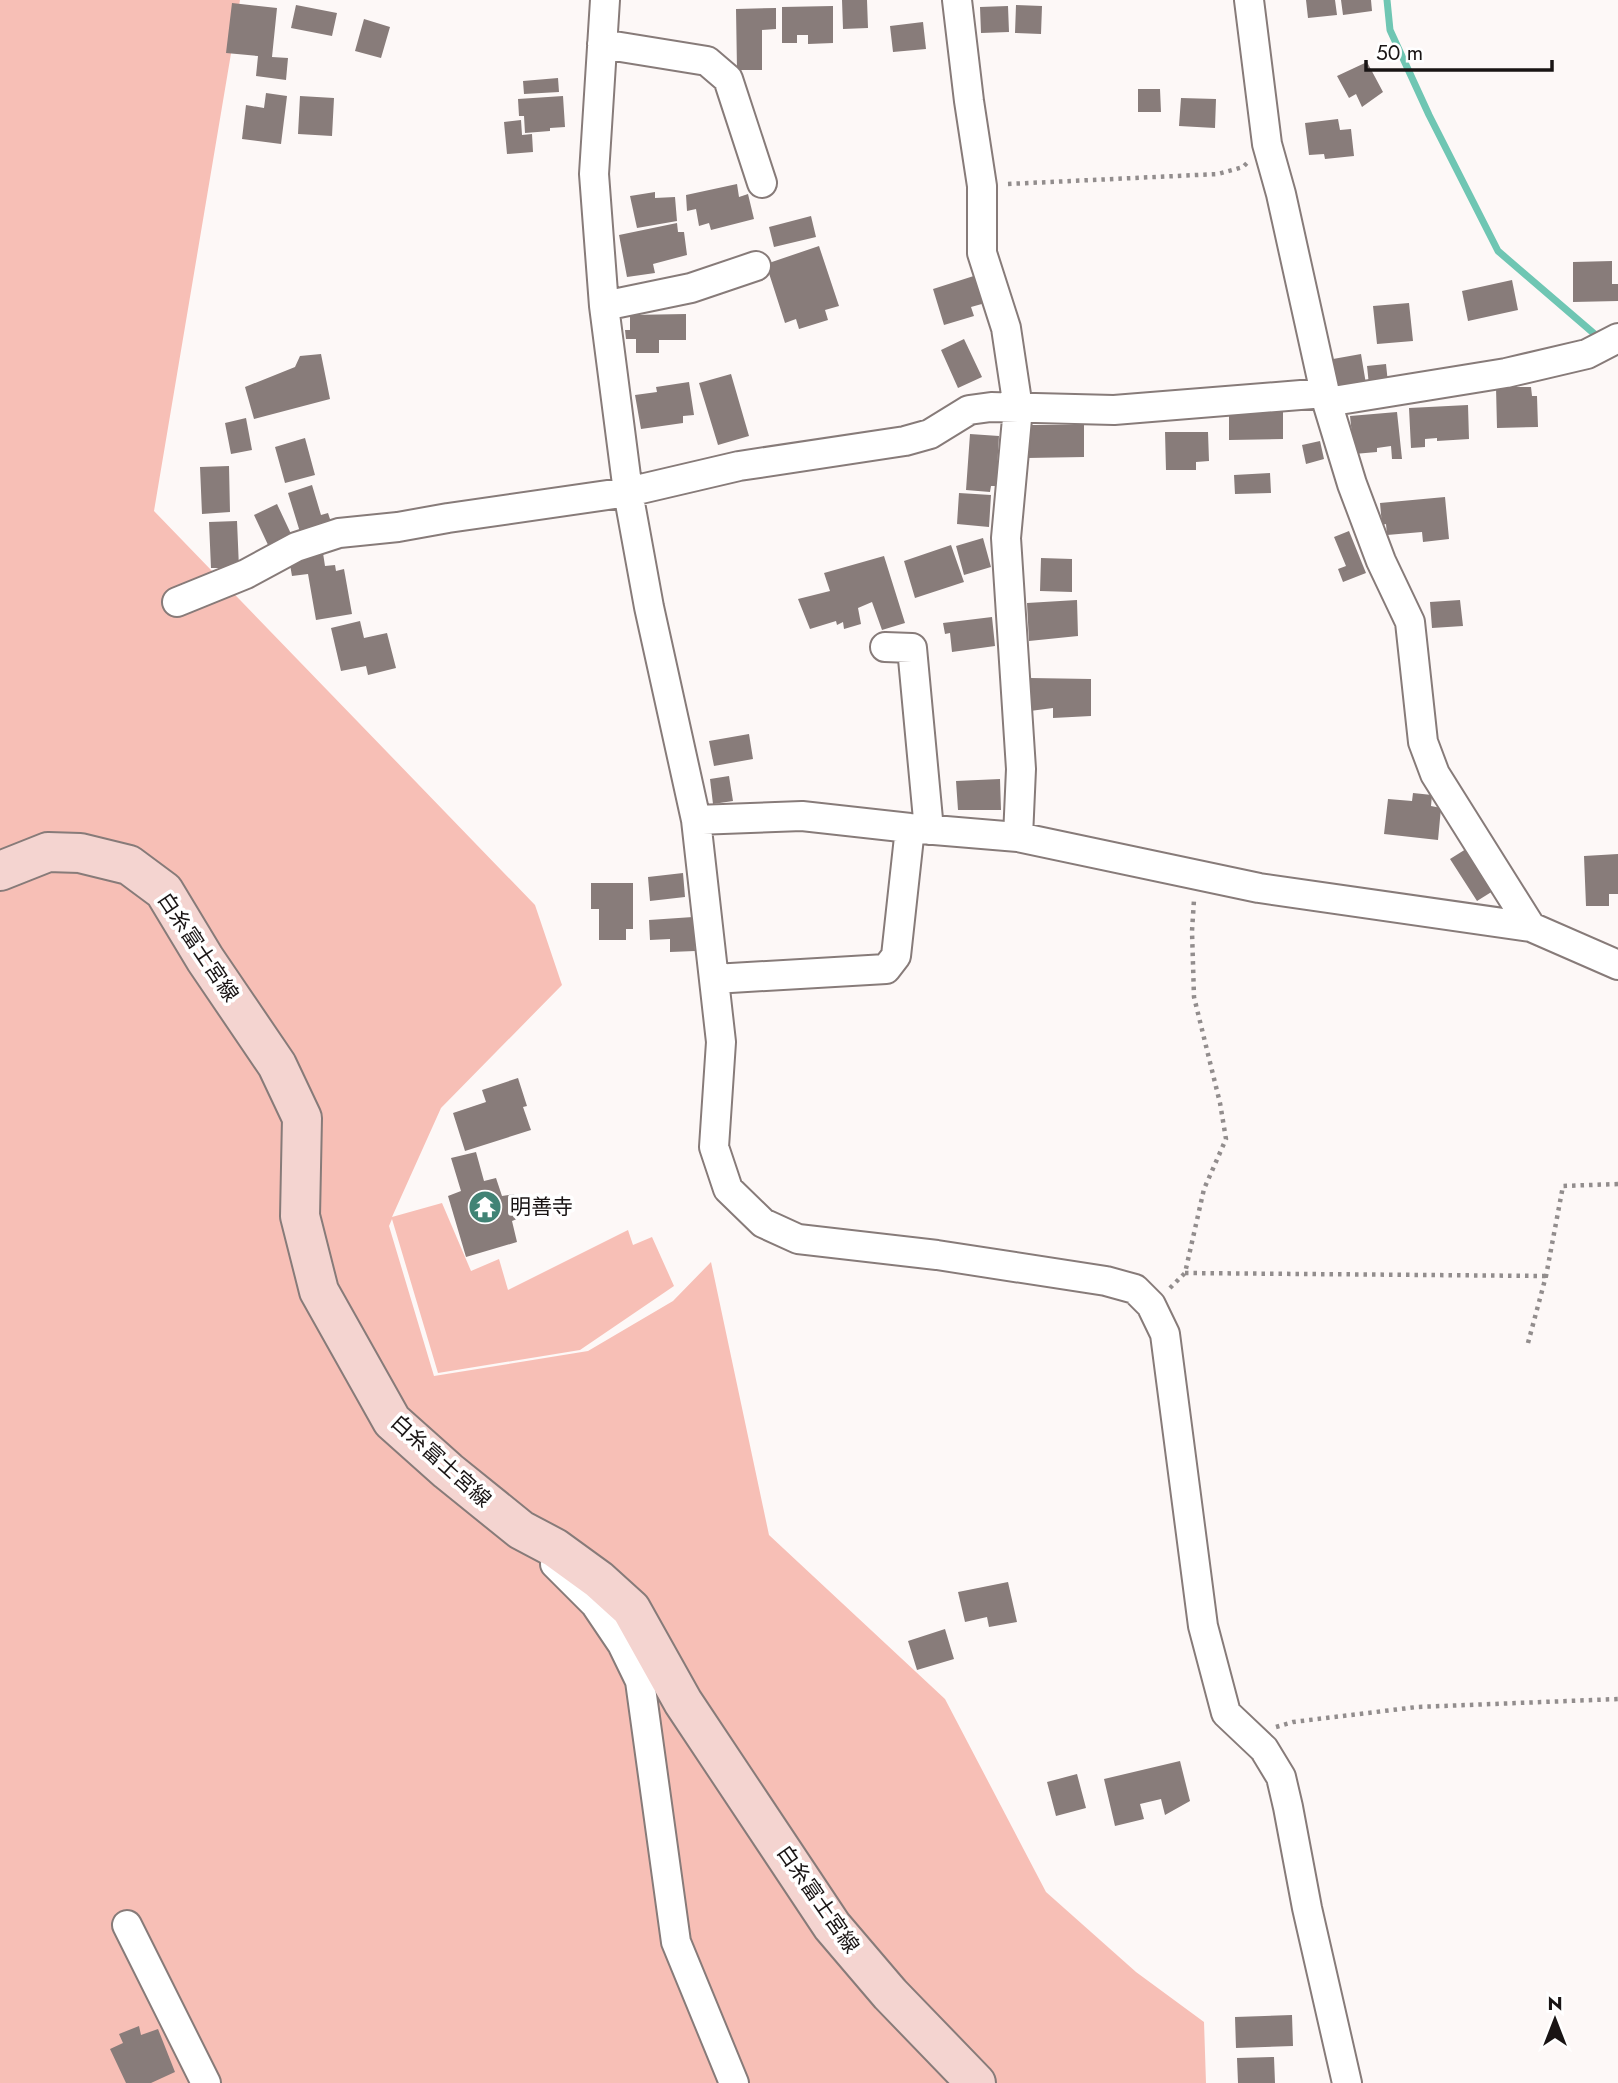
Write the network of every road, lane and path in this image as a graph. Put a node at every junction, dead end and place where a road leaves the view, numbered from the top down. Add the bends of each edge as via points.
1 (605, 0) edge
2 (957, 0) edge
3 (1249, 0) edge
4 (601, 44) junction
5 (1267, 144) junction
6 (762, 183) dead end
7 (982, 186) junction
8 (757, 266) dead end
9 (604, 306) junction
10 (1618, 338) edge
11 (1326, 398) junction
12 (1018, 408) junction
13 (628, 492) junction
14 (177, 602) dead end
15 (885, 647) dead end
16 (696, 820) junction
17 (919, 829) junction
18 (1018, 837) junction
19 (0, 871) edge
20 (1195, 875) junction
21 (1531, 927) junction
22 (1618, 965) edge
23 (714, 978) junction
24 (1618, 1184) edge
25 (1185, 1273) junction
26 (1546, 1276) junction
27 (1151, 1306) junction
28 (1528, 1343) dead end
29 (521, 1530) junction
30 (1618, 1699) edge
31 (1252, 1736) junction
32 (127, 1925) dead end
33 (206, 2083) edge
34 (734, 2083) edge
35 (976, 2083) edge
36 (1347, 2083) edge

1 - 4 street
2 - 7 street
3 - 5 street
4 - 6 street via 707,61 718,70 728,79
4 - 9 street via 594,174
5 - 7 path via 1243,167 1217,174
5 - 11 street
7 - 12 street via 982,253 1006,328
8 - 9 street via 691,288
9 - 13 street
10 - 11 street via 1587,354 1506,373
11 - 12 street via 1114,410
11 - 21 street via 1381,561 1410,622 1423,742 1435,774
12 - 13 street via 969,410 930,434 905,441 739,466
12 - 18 street via 1006,538 1021,769
13 - 14 street via 339,533 296,547 246,574
13 - 16 street
15 - 17 street via 912,648
16 - 17 street via 802,816
16 - 23 street
17 - 18 street
17 - 23 street via 896,956 886,970
18 - 20 street
19 - 29 main road, 白糸富士宮線 via 48,852 80,853 129,865 164,891 277,1065 302,1118 300,1216 319,1292 391,1421
20 - 21 street
20 - 25 path via 1194,997 1226,1139 1204,1189
21 - 22 street
23 - 27 street via 720,1042 715,1147 728,1189 762,1223 798,1240 1106,1281 1135,1289
24 - 26 path via 1563,1186
25 - 26 path
25 - 27 path
26 - 28 path
27 - 31 street via 1165,1334 1203,1626 1226,1713
29 - 34 street via 595,1605 622,1644 639,1681 676,1942
29 - 35 main road, 白糸富士宮線 via 555,1548 631,1609 683,1702 832,1926
30 - 31 path via 1417,1707 1293,1722
31 - 36 street via 1281,1777
32 - 33 street

